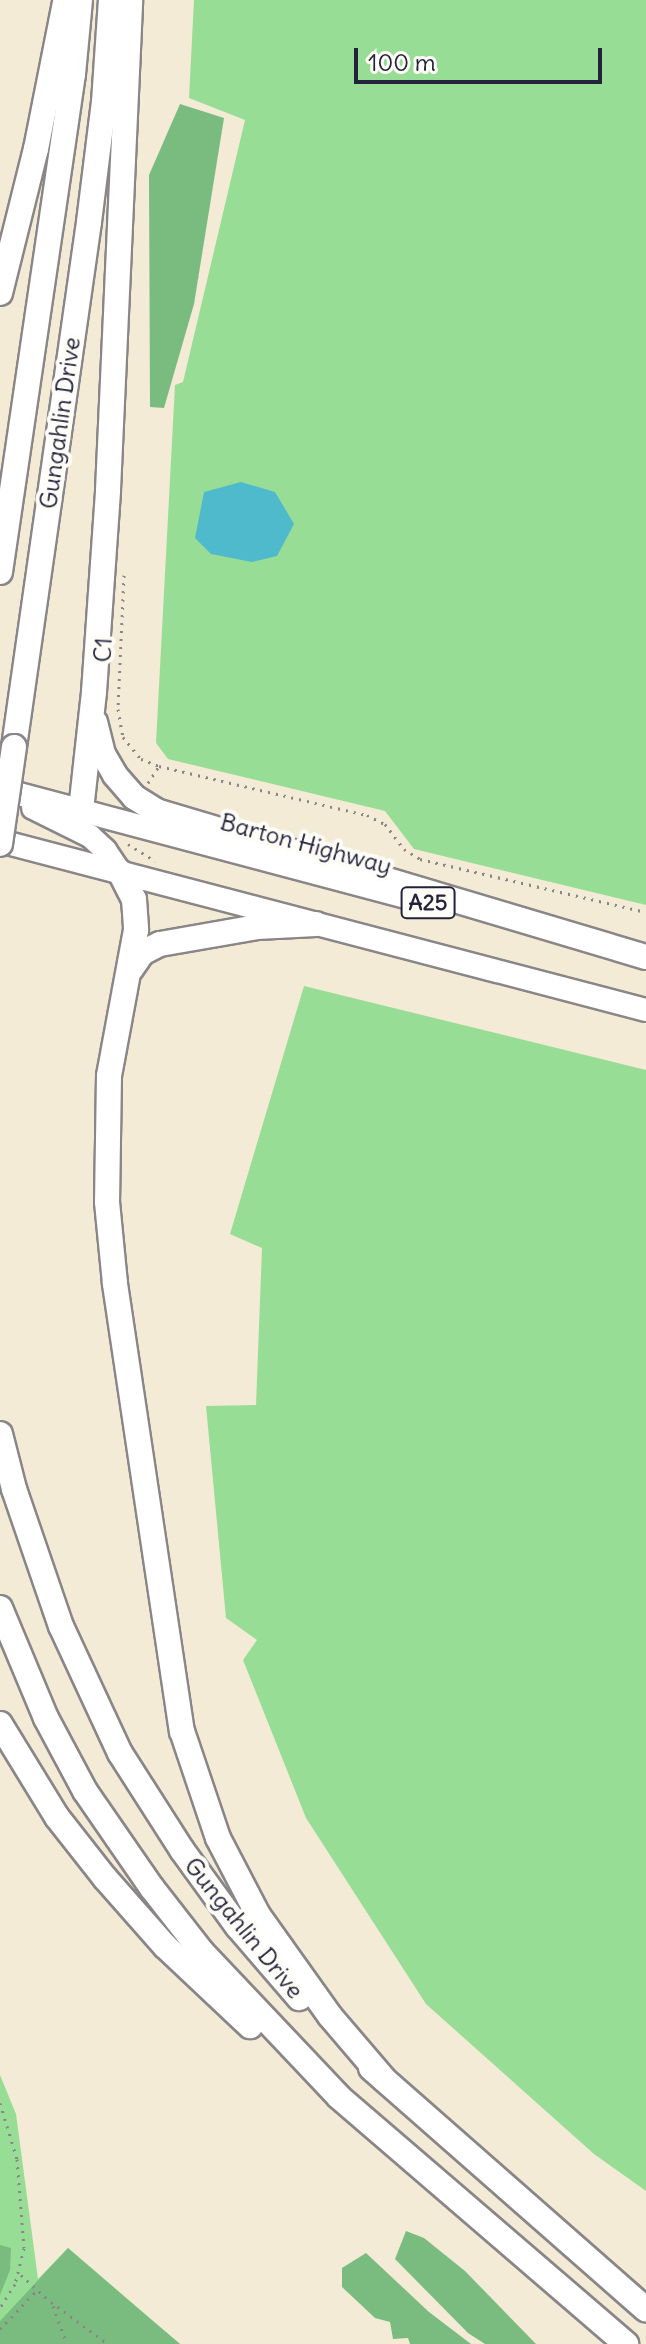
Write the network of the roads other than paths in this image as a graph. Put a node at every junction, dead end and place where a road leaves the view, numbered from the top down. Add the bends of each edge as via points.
1 (66, 0) edge
2 (80, 0) edge
3 (111, 0) edge
4 (130, 0) edge
5 (0, 293) edge
6 (0, 572) edge
7 (94, 692) junction
8 (0, 792) edge
9 (77, 818) junction
10 (0, 843) edge
11 (29, 849) junction
12 (120, 872) junction
13 (316, 924) junction
14 (646, 959) edge
15 (124, 988) junction
16 (646, 1010) edge
17 (0, 1434) edge
18 (0, 1608) edge
19 (0, 1724) edge
20 (383, 2078) junction
21 (339, 2097) junction
22 (646, 2310) edge
23 (626, 2344) edge

1 - 5 highway
2 - 6 highway, Gungahlin Drive
3 - 10 highway, Gungahlin Drive, bridge via 89,222
4 - 7 highway
7 - 9 highway
7 - 14 highway via 101,749 115,775 134,797 161,813
8 - 9 highway, Barton Highway / A25
9 - 11 highway via 59,842
9 - 12 highway
9 - 14 highway, Barton Highway / A25 via 121,821
10 - 11 highway, A25
11 - 12 highway, A25
12 - 13 highway, A25
12 - 15 highway via 134,899 136,923
13 - 15 highway via 257,927 154,945 138,957
13 - 16 highway, A25
15 - 20 highway via 107,1107 109,1233 182,1731 218,1838 258,1915 330,2016
17 - 20 highway, Gungahlin Drive via 61,1626 120,1753 238,1927 294,1993
18 - 21 highway, Gungahlin Drive via 46,1718 116,1837 202,1952
19 - 21 highway via 57,1817 129,1908 272,2046
20 - 22 highway, Gungahlin Drive
21 - 23 highway, Gungahlin Drive

